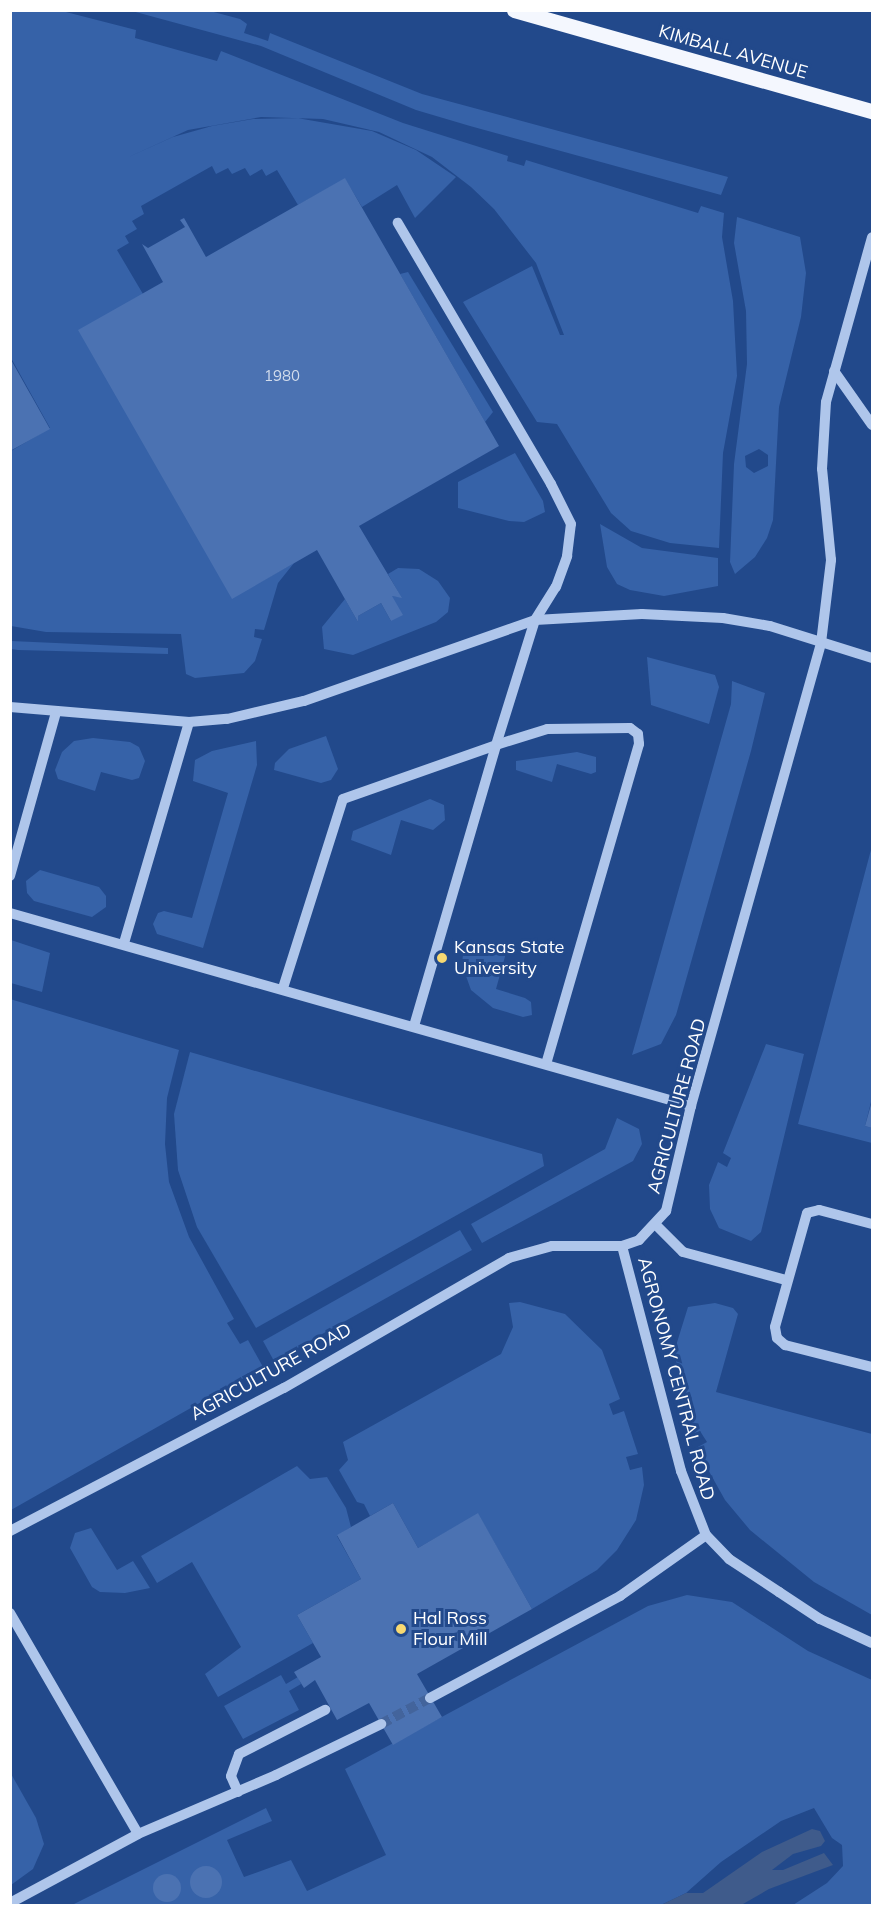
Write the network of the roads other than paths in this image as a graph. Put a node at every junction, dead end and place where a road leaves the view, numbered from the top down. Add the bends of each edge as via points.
1 (514, 10) edge
2 (873, 111) edge
3 (398, 223) dead end
4 (873, 237) edge
5 (834, 372) junction
6 (873, 425) edge
7 (535, 620) junction
8 (821, 643) junction
9 (873, 658) edge
10 (10, 707) edge
11 (56, 712) junction
12 (189, 722) junction
13 (496, 745) junction
14 (10, 876) edge
15 (10, 913) edge
16 (124, 943) junction
17 (283, 988) junction
18 (414, 1026) junction
19 (546, 1064) junction
20 (691, 1106) junction
21 (873, 1224) edge
22 (656, 1225) junction
23 (622, 1246) junction
24 (786, 1280) junction
25 (873, 1367) edge
26 (10, 1531) edge
27 (706, 1534) junction
28 (10, 1613) edge
29 (873, 1643) edge
30 (430, 1698) tunnel mouth
31 (325, 1710) dead end
32 (381, 1724) tunnel mouth
33 (238, 1792) junction
34 (138, 1834) junction
35 (10, 1903) edge

1 - 2 main road, KIMBALL AVENUE
3 - 7 street via 571,524 567,556 556,587
4 - 5 street, AGRICULTURE ROAD
5 - 6 street
5 - 8 street, AGRICULTURE ROAD via 822,434 825,525 831,560
7 - 8 street via 642,614 711,617 770,626
7 - 12 street via 304,701 260,713
7 - 13 street
8 - 9 street
8 - 20 street, AGRICULTURE ROAD
10 - 11 street
11 - 12 street
11 - 14 street
12 - 16 street
13 - 17 street via 343,799
13 - 18 street
13 - 19 street via 547,729 577,725 620,726 638,734 639,744
15 - 16 street
16 - 17 street via 208,970
17 - 18 street
18 - 19 street
19 - 20 street
20 - 22 street, AGRICULTURE ROAD via 666,1211
21 - 24 street via 819,1210 807,1213
22 - 23 street, AGRICULTURE ROAD via 639,1240
22 - 24 street via 668,1241 690,1255
23 - 26 street, AGRICULTURE ROAD via 552,1246 508,1258 284,1388
23 - 27 street, AGRONOMY CENTRAL ROAD via 681,1471
24 - 25 street via 777,1338 784,1345
27 - 29 street, AGRONOMY CENTRAL ROAD via 729,1559 803,1608
27 - 30 street via 620,1596
28 - 34 street
31 - 33 street via 239,1754 231,1776
32 - 33 street
33 - 34 street
34 - 35 street

